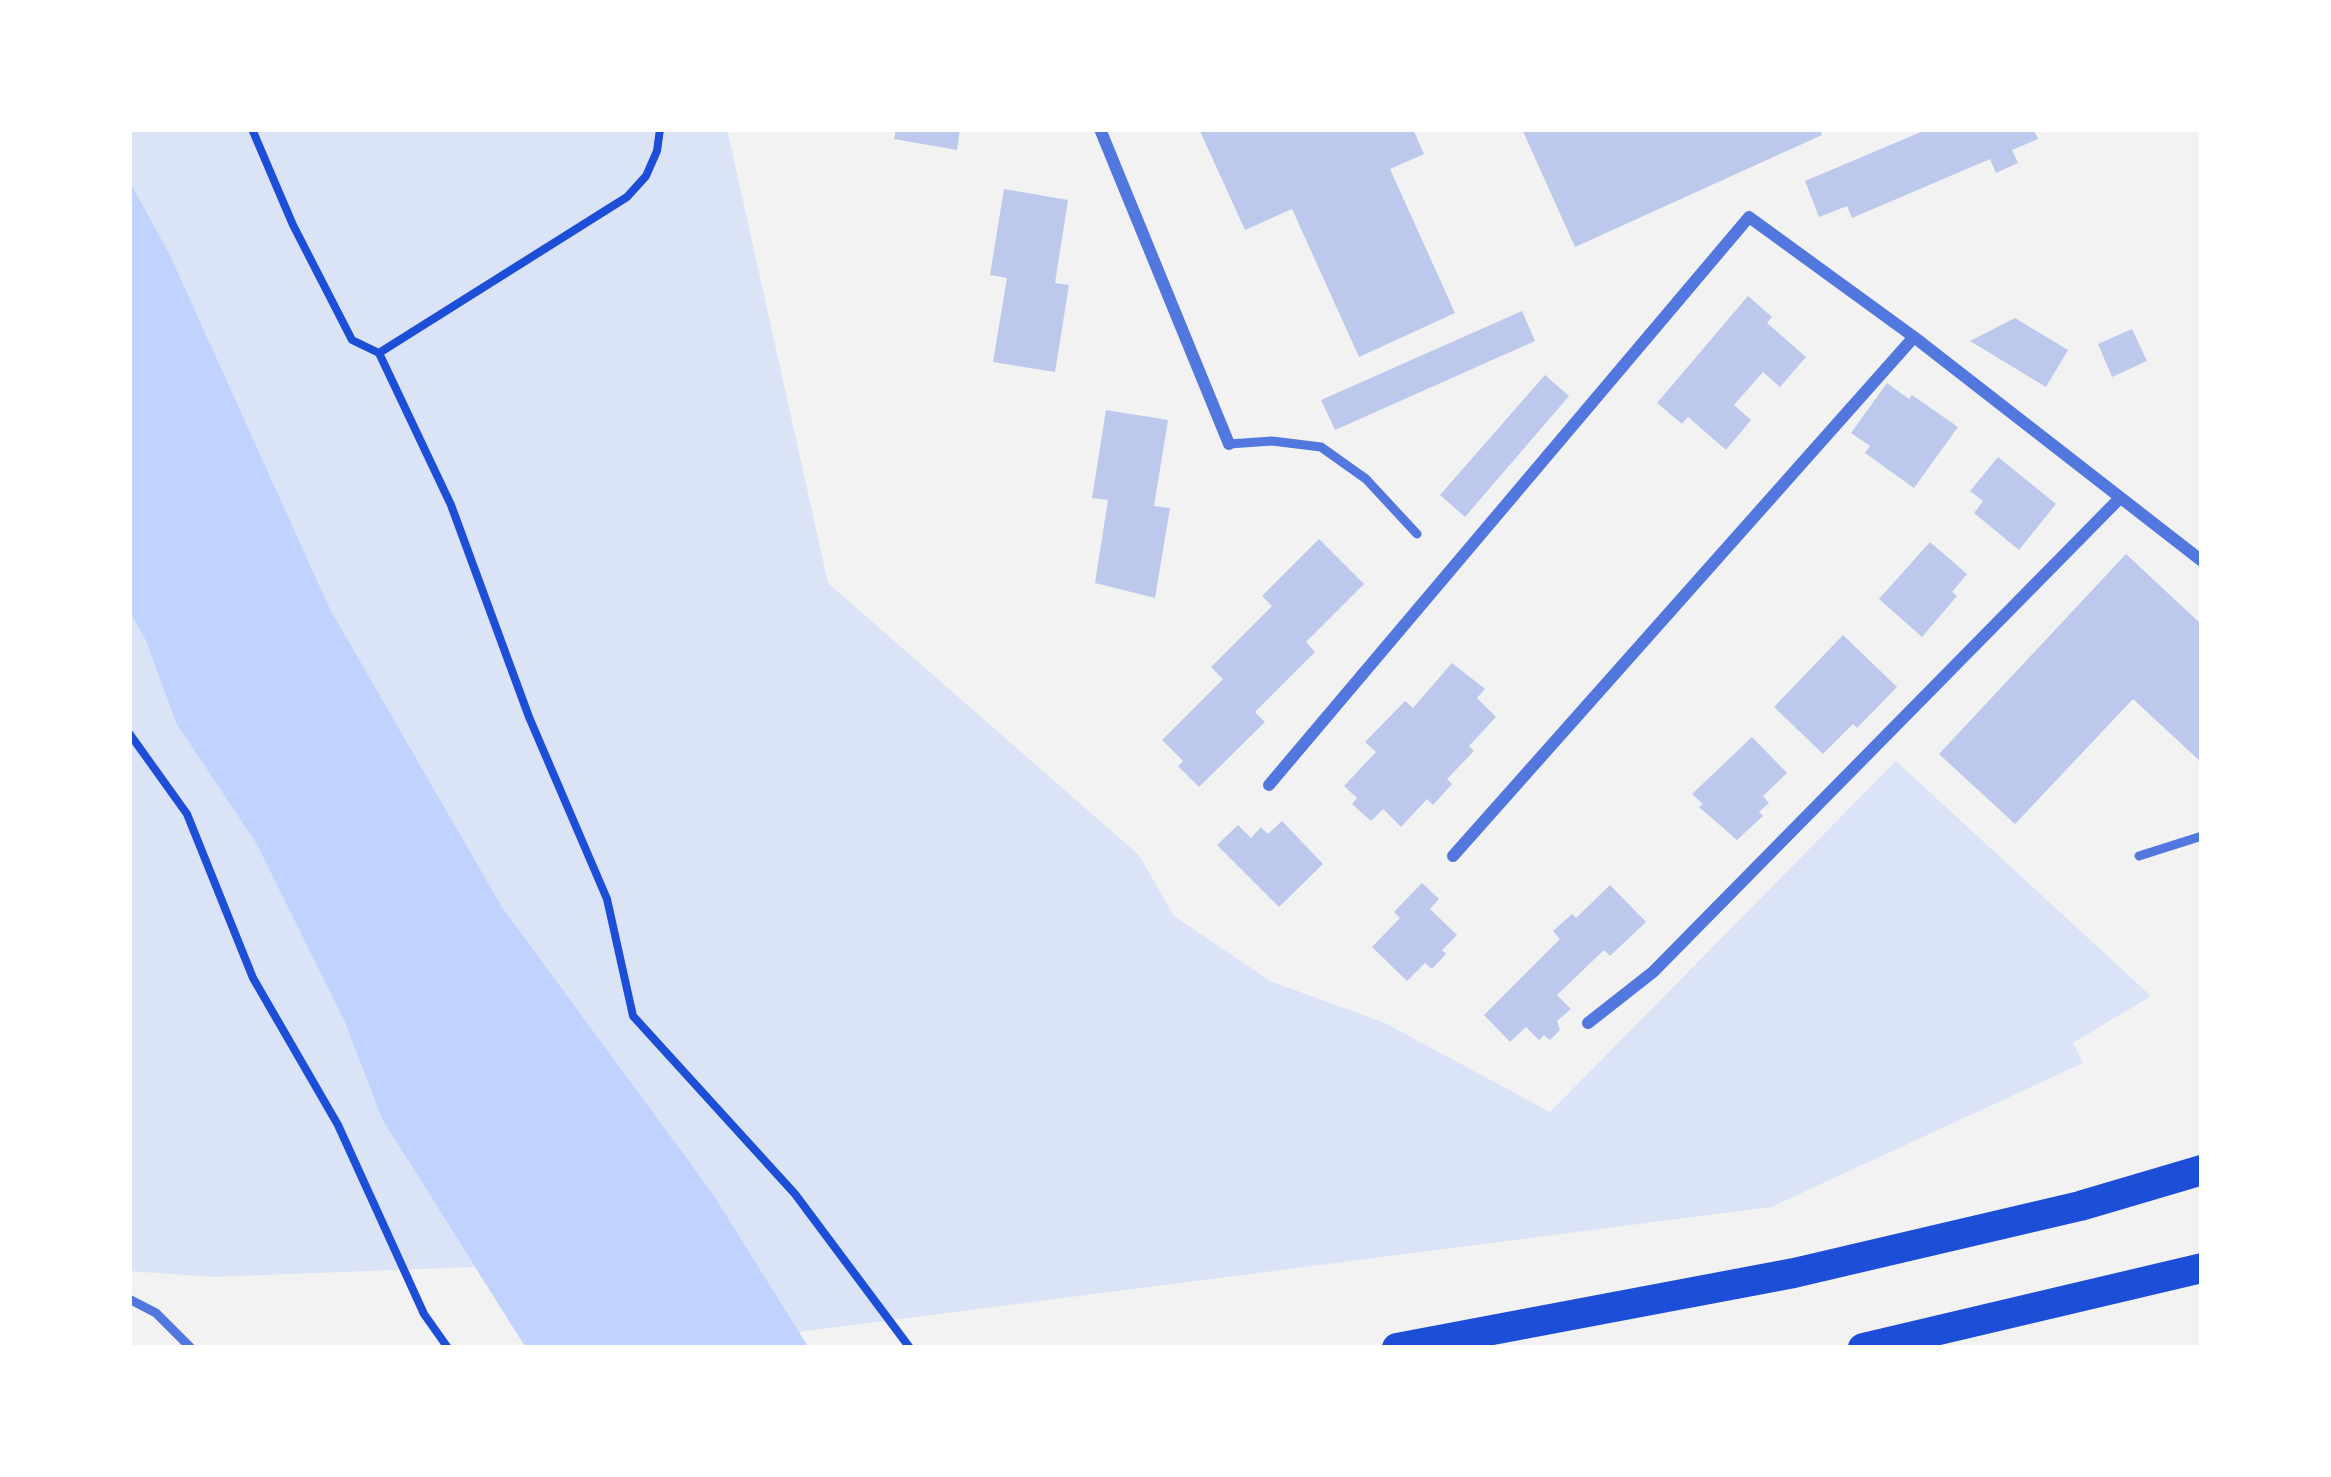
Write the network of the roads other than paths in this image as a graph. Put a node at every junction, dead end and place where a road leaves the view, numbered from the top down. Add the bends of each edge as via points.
1 (1100, 129) edge
2 (1914, 337) junction
3 (1229, 444) joint
4 (2120, 498) junction
5 (1418, 534) dead end
6 (2202, 562) edge
7 (1269, 785) dead end
8 (2202, 836) edge
9 (1454, 856) dead end
10 (2140, 856) dead end
11 (1588, 1023) dead end
12 (2202, 1170) edge
13 (2202, 1268) edge
14 (129, 1299) edge
15 (191, 1348) edge
16 (1397, 1348) edge
17 (1863, 1348) edge

1 - 3 street
2 - 4 street
2 - 7 street via 1749,217
2 - 9 street
3 - 5 lane via 1321,447 1366,478
4 - 6 street
4 - 11 street via 1652,972
8 - 10 lane
12 - 16 main road via 1794,1273
13 - 17 main road
14 - 15 lane

